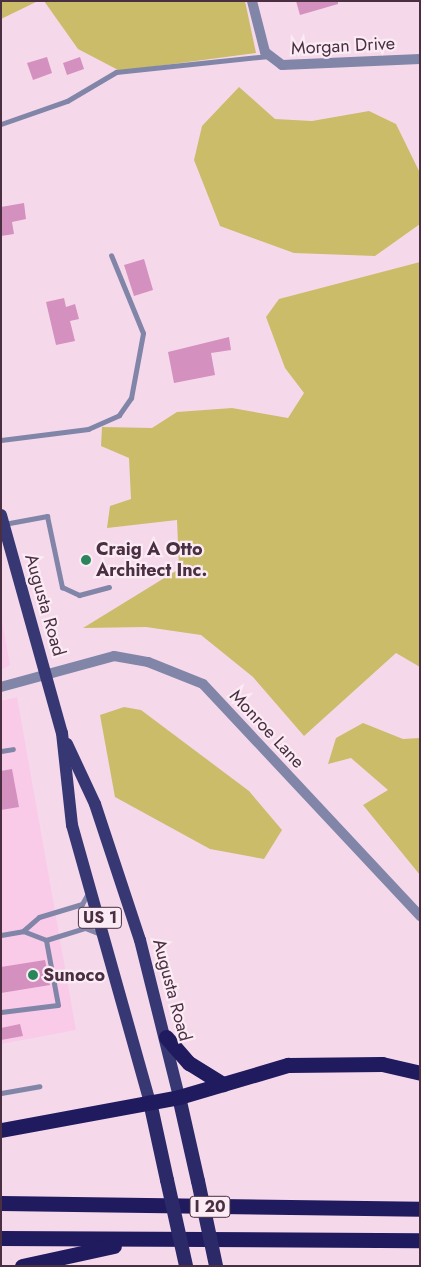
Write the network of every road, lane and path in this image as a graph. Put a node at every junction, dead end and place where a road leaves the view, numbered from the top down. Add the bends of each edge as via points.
1 (252, 1) edge
2 (269, 56) junction
3 (420, 59) edge
4 (1, 124) edge
5 (111, 255) dead end
6 (1, 440) edge
7 (2, 519) edge
8 (109, 587) dead end
9 (46, 675) junction
10 (1, 688) edge
11 (62, 733) junction
12 (13, 748) dead end
13 (1, 751) edge
14 (91, 887) junction
15 (420, 916) edge
16 (22, 931) junction
17 (1, 935) edge
18 (106, 936) junction
19 (46, 940) junction
20 (1, 1012) edge
21 (166, 1037) junction
22 (420, 1073) edge
23 (223, 1084) junction
24 (40, 1086) dead end
25 (1, 1092) edge
26 (179, 1097) junction
27 (150, 1102) junction
28 (1, 1130) edge
29 (1, 1203) edge
30 (420, 1209) edge
31 (1, 1238) edge
32 (145, 1240) junction
33 (420, 1240) edge
34 (22, 1266) edge
35 (186, 1266) edge
36 (216, 1266) edge

1 - 2 street, Morgan Drive via 261,42
2 - 3 street, Morgan Drive via 293,66
2 - 4 lane via 116,72 67,102
5 - 6 lane via 144,333 132,398 119,415 88,429
7 - 8 lane via 48,516 62,587 79,595
7 - 9 main road, Augusta Road / US 1
9 - 10 street, Monroe Lane
9 - 11 main road, Augusta Road / US 1
9 - 15 street, Monroe Lane via 114,656 148,662 203,684
11 - 14 main road, Augusta Road / US 1 via 72,825
11 - 21 main road, Augusta Road / US 1 via 95,804
12 - 13 lane
14 - 16 lane via 82,904 39,917
14 - 18 main road, Augusta Road / US 1
16 - 17 lane
16 - 19 lane
18 - 19 lane via 85,928
18 - 27 main road, Augusta Road / US 1
19 - 20 lane via 58,1005
21 - 23 highway via 189,1063
21 - 26 main road, Augusta Road / US 1
22 - 23 highway via 382,1064 288,1065
23 - 26 highway
24 - 25 lane
26 - 27 highway
26 - 36 highway, Augusta Road / US 1, bridge
27 - 28 highway
27 - 35 highway, Augusta Road / US 1, bridge
29 - 30 highway, I 20
31 - 32 highway, I 20
32 - 33 highway, I 20
32 - 34 highway

